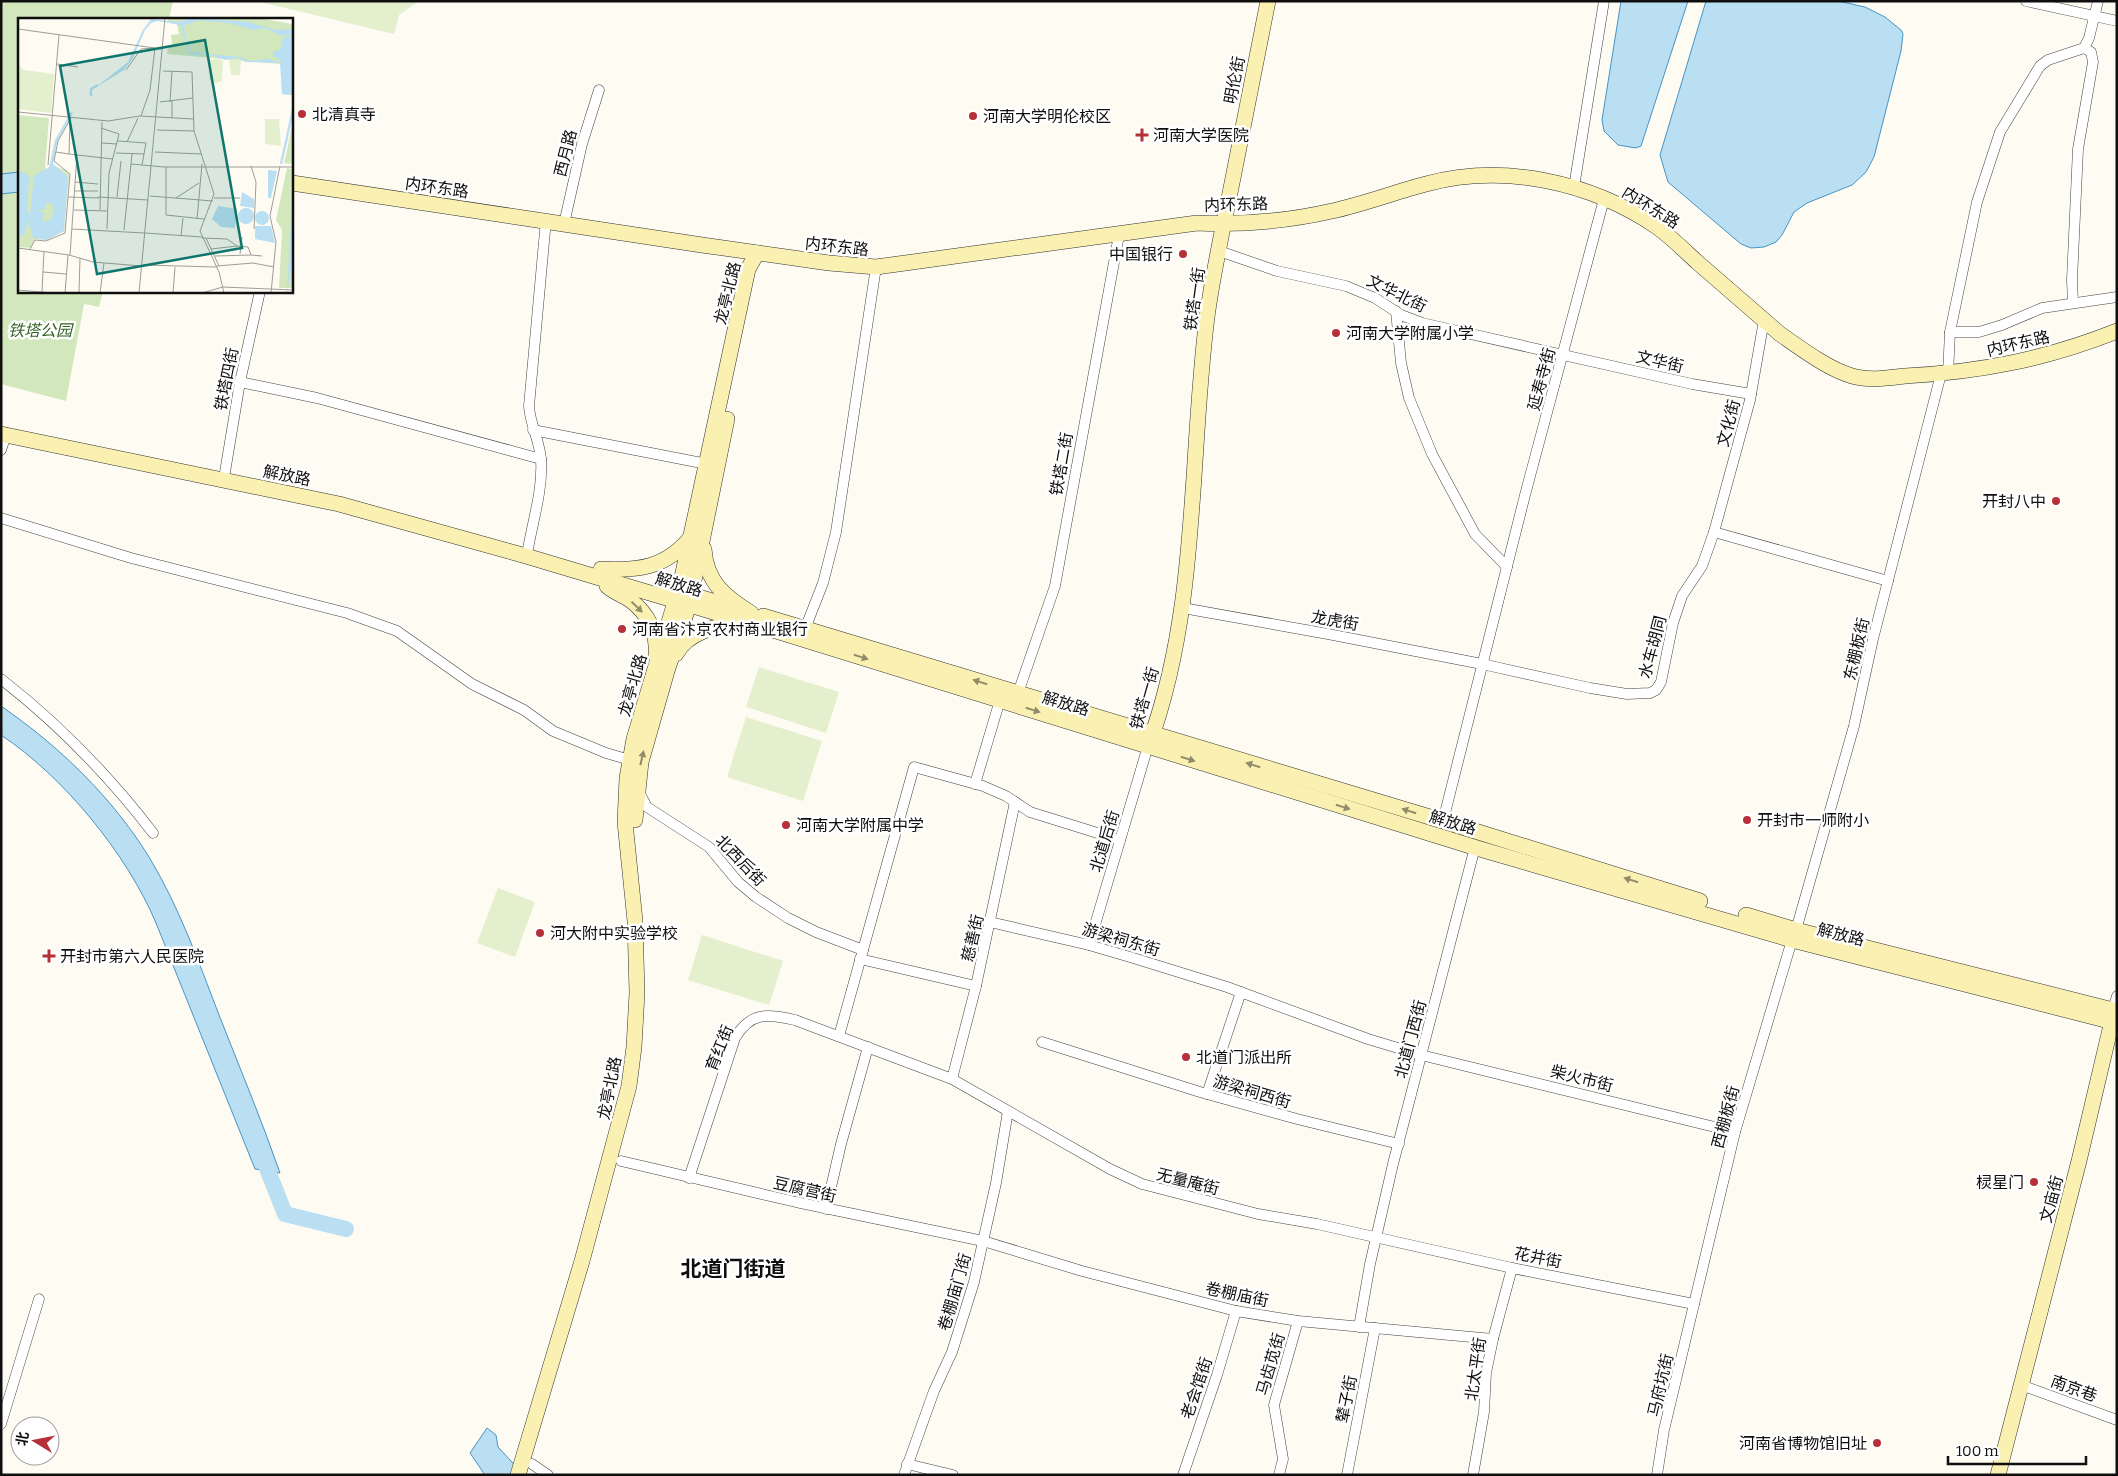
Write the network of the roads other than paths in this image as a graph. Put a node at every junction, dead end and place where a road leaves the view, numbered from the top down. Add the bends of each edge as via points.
1 (1261, 1) edge
2 (1268, 1) edge
3 (1604, 1) edge
4 (2026, 1) edge
5 (2098, 1) edge
6 (2093, 16) junction
7 (2117, 21) edge
8 (2084, 48) junction
9 (599, 90) dead end
10 (292, 185) edge
11 (1574, 188) junction
12 (1604, 199) junction
13 (546, 220) junction
14 (564, 224) junction
15 (1220, 224) junction
16 (1119, 235) junction
17 (1219, 251) junction
18 (757, 253) junction
19 (876, 267) junction
20 (260, 292) edge
21 (2117, 296) edge
22 (2073, 303) junction
23 (1396, 311) junction
24 (1764, 320) junction
25 (2117, 331) edge
26 (1950, 332) junction
27 (1564, 354) junction
28 (1945, 374) junction
29 (240, 382) junction
30 (1751, 394) junction
31 (533, 430) junction
32 (3, 431) edge
33 (1, 450) edge
34 (541, 459) junction
35 (707, 464) junction
36 (225, 472) junction
37 (1, 518) edge
38 (1714, 532) junction
39 (697, 536) junction
40 (528, 549) junction
41 (1507, 567) junction
42 (600, 573) junction
43 (1888, 581) junction
44 (684, 598) junction
45 (1182, 608) junction
46 (749, 617) junction
47 (805, 629) junction
48 (1482, 664) junction
49 (660, 671) junction
50 (1, 679) edge
51 (1018, 693) junction
52 (1000, 700) junction
53 (1149, 738) junction
54 (630, 760) junction
55 (975, 784) junction
56 (637, 788) junction
57 (1015, 802) junction
58 (1443, 821) junction
59 (153, 833) dead end
60 (1120, 840) junction
61 (1475, 848) junction
62 (990, 922) junction
63 (1794, 935) junction
64 (1089, 945) junction
65 (862, 954) junction
66 (976, 986) junction
67 (1241, 992) junction
68 (2115, 1012) edge
69 (839, 1036) junction
70 (1042, 1042) dead end
71 (868, 1047) junction
72 (1421, 1055) junction
73 (952, 1079) junction
74 (1206, 1094) junction
75 (1008, 1110) junction
76 (1735, 1132) junction
77 (1399, 1144) junction
78 (621, 1161) junction
79 (689, 1178) junction
80 (826, 1209) junction
81 (1376, 1239) junction
82 (983, 1240) junction
83 (1512, 1268) junction
84 (39, 1299) dead end
85 (1694, 1304) junction
86 (1236, 1311) junction
87 (1298, 1321) junction
88 (1359, 1327) junction
89 (1375, 1328) junction
90 (1492, 1339) junction
91 (2021, 1385) junction
92 (2117, 1420) edge
93 (1, 1424) edge
94 (907, 1464) junction
95 (526, 1470) edge
96 (548, 1475) edge
97 (904, 1475) edge
98 (952, 1475) edge
99 (1183, 1475) edge
100 (1279, 1475) edge
101 (1347, 1475) edge
102 (1473, 1475) edge
103 (1657, 1475) edge
104 (1998, 1475) edge

1 - 15 main road, 明伦街
2 - 15 main road, 明伦街
3 - 11 street
4 - 6 street
5 - 6 street
6 - 7 street
6 - 8 street
8 - 22 street via 2091,52 2093,62 2078,149
8 - 26 street, 东棚板街 via 2048,60 2040,66 2000,132 1976,202
9 - 14 street, 西月路 via 582,144
10 - 13 main road, 内环东路
11 - 12 main road, 内环东路
11 - 15 main road, 内环东路 via 1536,178 1450,179 1334,211
12 - 24 main road, 内环东路 via 1658,228
12 - 27 street, 延寿寺街
13 - 14 main road, 内环东路
13 - 31 street via 529,406
14 - 18 main road, 内环东路
15 - 16 main road, 内环东路 via 1197,223
15 - 17 main road, 铁塔一街
15 - 53 main road, 铁塔一街 via 1201,316 1177,607
16 - 19 main road, 内环东路
16 - 51 street, 铁塔二街 via 1055,586
17 - 23 street, 文华北街 via 1277,271 1346,286
17 - 45 main road, 铁塔一街 via 1207,317 1188,569
18 - 19 main road, 内环东路
18 - 35 main road, 龙亭北路 via 748,269
18 - 39 main road, 龙亭北路 via 758,270
19 - 47 street via 836,532 823,583
20 - 29 street, 铁塔四街
21 - 22 street
22 - 26 street via 2031,311 1990,330
23 - 27 street, 文华北街 via 1422,323
23 - 41 street via 1401,363 1409,398 1432,454 1476,534
24 - 28 main road, 内环东路 via 1800,348 1851,376
24 - 30 street, 文化街
25 - 28 main road, 内环东路 via 2050,354
26 - 28 street, 东棚板街
27 - 30 street, 文华街 via 1692,384
27 - 41 street, 延寿寺街
28 - 43 street, 东棚板街
29 - 34 street via 318,398
29 - 36 street, 铁塔四街
30 - 38 street, 文化街
31 - 34 street
31 - 35 street
32 - 33 street
32 - 36 main road, 解放路
32 - 42 main road, 解放路 via 339,504
34 - 40 street
35 - 39 main road, 龙亭北路
36 - 40 main road, 解放路 via 341,497
37 - 54 street via 131,558 347,613 397,631 472,684 524,710 553,731
38 - 43 street
38 - 48 street, 水车胡同 via 1702,566 1682,596 1661,682 1656,690 1627,694 1599,690
39 - 42 main road via 653,565
39 - 44 main road, 龙亭北路
39 - 46 main road via 714,582
40 - 42 main road, 解放路
41 - 48 street, 延寿寺街
42 - 44 main road, 解放路
42 -> 49 main road via 611,589 629,599 648,619 657,644
43 - 63 street, 东棚板街 via 1854,726
44 - 46 main road, 解放路
44 - 49 main road, 龙亭北路
45 - 48 street, 龙虎街
45 - 53 main road, 铁塔一街 via 1168,683
46 - 47 main road, 解放路
46 - 49 main road via 697,634
46 -> 52 main road, 解放路
51 -> 47 main road, 解放路
48 - 58 street, 延寿寺街
49 - 54 main road, 龙亭北路
56 -> 49 main road, 龙亭北路
50 - 59 street via 85,752
51 - 53 main road, 解放路
52 -> 53 main road, 解放路
52 - 55 street
58 -> 53 main road, 解放路
53 - 60 street, 北道后街
53 -> 61 main road, 解放路
54 - 95 main road, 龙亭北路 via 625,822 635,921 637,994 629,1086
55 - 57 street via 999,792
55 - 65 street via 914,766
56 - 65 street, 北西后街 via 647,807 710,847 738,882 756,897 788,918
56 - 78 main road, 龙亭北路 via 635,823 646,1020 639,1088
57 - 60 street via 1030,812
57 - 62 street, 慈善街
63 -> 58 main road, 解放路
60 - 64 street, 北道后街
61 - 63 main road, 解放路
61 - 72 street, 北道门西街
62 - 64 street, 游梁祠东街
62 - 66 street, 慈善街
63 - 68 main road, 解放路
63 - 76 street, 西棚板街
64 - 67 street, 游梁祠东街
65 - 66 street
65 - 69 street
66 - 73 street, 慈善街
67 - 72 street, 游梁祠东街
67 - 74 street
68 - 91 main road, 文庙街
69 - 71 street, 育红街
69 - 79 street, 育红街 via 771,1015 743,1025 735,1038
70 - 74 street, 游梁祠西街
71 - 73 street, 育红街
71 - 80 street
72 - 76 street, 柴火市街
72 - 77 street, 北道门西街
73 - 75 street, 育红街
74 - 77 street, 游梁祠西街
75 - 81 street, 无量庵街 via 1142,1184 1258,1214
75 - 82 street, 卷棚庙门街
76 - 85 street, 西棚板街
77 - 81 street, 北道门西街
78 - 79 street, 豆腐营街
78 - 95 main road, 龙亭北路
79 - 80 street, 豆腐营街
80 - 82 street, 豆腐营街
81 - 83 street, 花井街
81 - 88 street, 北道门西街
82 - 86 street, 卷棚庙街 via 1082,1271
82 - 94 street, 卷棚庙门街 via 974,1282 952,1352
83 - 85 street, 花井街
83 - 90 street, 北太平街
84 - 93 street
85 - 103 street, 马府坑街 via 1664,1430
86 - 87 street, 卷棚庙街
86 - 99 street, 老会馆街
87 - 88 street, 卷棚庙街
87 - 100 street, 马齿苋街 via 1274,1405 1283,1459
88 - 89 street, 卷棚庙街
89 - 90 street, 卷棚庙街
89 - 101 street, 辇子街
90 - 102 street, 北太平街
91 - 92 street, 南京巷
91 - 104 main road, 文庙街
94 - 97 street, 卷棚庙门街
94 - 98 street
95 - 96 street

